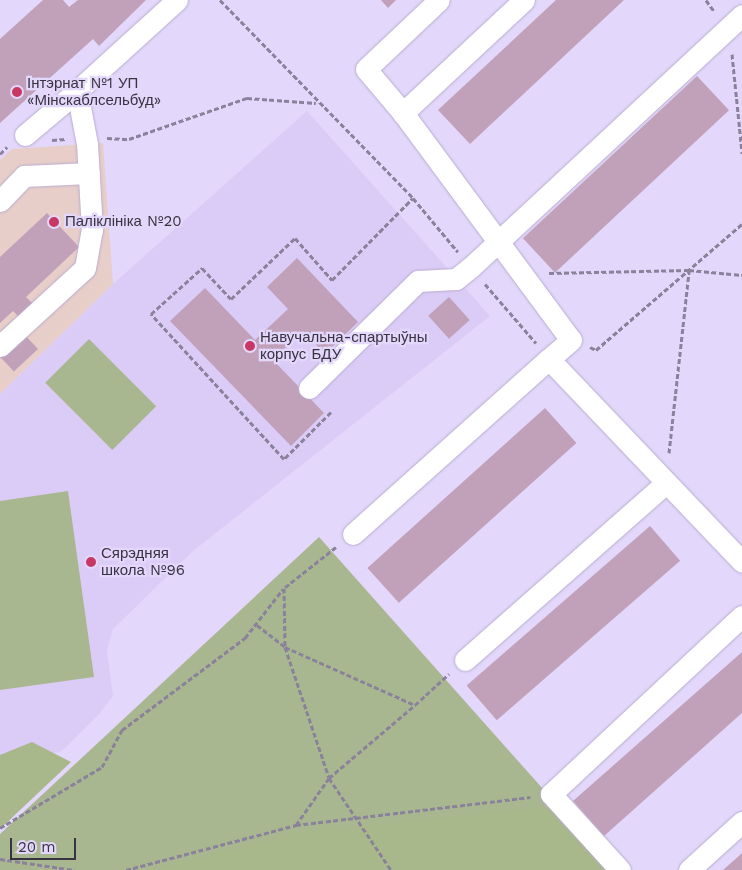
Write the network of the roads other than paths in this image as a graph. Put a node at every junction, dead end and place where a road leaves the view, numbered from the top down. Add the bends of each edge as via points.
1 (177, 0) edge
2 (439, 0) edge
3 (524, 0) edge
4 (736, 22) edge
5 (77, 90) junction
6 (404, 113) junction
7 (17, 139) road end
8 (88, 173) junction
9 (0, 201) edge
10 (499, 241) junction
11 (0, 346) edge
12 (549, 358) junction
13 (309, 388) dead end
14 (666, 483) junction
15 (353, 534) road end
16 (742, 562) edge
17 (742, 616) edge
18 (465, 660) road end
19 (742, 822) edge
20 (620, 870) edge
21 (689, 870) edge

1 - 5 lane
2 - 6 lane via 366,69
3 - 6 lane
4 - 10 lane
5 - 7 lane
5 - 8 lane
6 - 10 lane
8 - 9 lane via 24,176
8 - 11 lane via 92,230 86,268
10 - 12 lane via 571,340
10 - 13 lane via 456,279 418,281
12 - 14 lane
12 - 15 lane
14 - 16 lane
14 - 18 lane
17 - 20 lane via 551,794
19 - 21 lane

